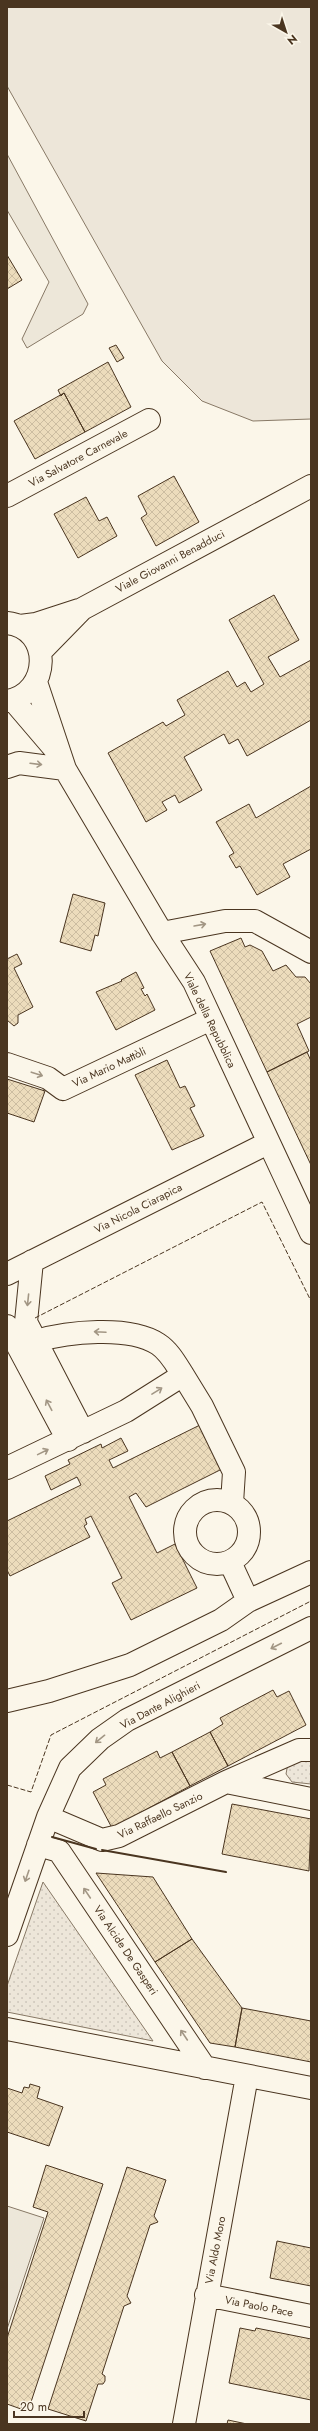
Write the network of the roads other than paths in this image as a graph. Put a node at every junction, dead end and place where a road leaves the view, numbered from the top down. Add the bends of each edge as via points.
1 (149, 420) dead end
2 (311, 486) edge
3 (7, 496) edge
4 (82, 609) junction
5 (14, 624) edge
6 (40, 651) junction
7 (36, 682) junction
8 (10, 701) edge
9 (62, 761) junction
10 (7, 767) edge
11 (162, 933) junction
12 (311, 952) edge
13 (210, 1019) junction
14 (7, 1064) edge
15 (268, 1143) junction
16 (311, 1233) edge
17 (32, 1261) junction
18 (7, 1274) edge
19 (7, 1326) edge
20 (21, 1349) edge
21 (183, 1375) junction
22 (75, 1436) junction
23 (7, 1468) edge
24 (232, 1503) junction
25 (230, 1562) junction
26 (311, 1572) edge
27 (248, 1601) junction
28 (311, 1628) edge
29 (7, 1701) edge
30 (311, 1750) edge
31 (226, 1782) junction
32 (311, 1799) edge
33 (48, 1817) junction
34 (38, 1845) junction
35 (7, 1935) edge
36 (7, 2029) edge
37 (205, 2068) junction
38 (247, 2076) junction
39 (311, 2088) edge
40 (206, 2295) junction
41 (311, 2316) edge
42 (184, 2424) edge

1 - 3 street, Via Salvatore Carnevale
2 - 4 street, Viale Giovanni Benadduci
4 - 5 street via 36,624
4 - 6 street, Viale Giovanni Benadduci
5 - 6 street via 33,637
6 - 7 street via 41,672
7 - 8 street via 30,690
7 - 9 street, Viale della Repubblica
8 - 9 street, Viale della Repubblica
10 -> 9 street via 20,762
9 - 11 street, Viale della Repubblica
11 -> 12 street via 226,921 255,921
11 - 13 street, Viale della Repubblica via 194,982
14 -> 13 street, Via Mario Mattòli via 48,1078 63,1089
13 - 15 street, Viale della Repubblica
15 - 16 street, Viale della Repubblica
15 - 17 street, Via Nicola Ciarapica
17 - 18 street, Via Nicola Ciarapica
17 -> 20 street
19 - 20 street
21 -> 20 street via 170,1355 158,1344 130,1335 96,1332 60,1334
20 - 22 street
22 -> 21 street via 126,1411
21 - 24 street via 202,1406 234,1472
23 -> 22 street
24 - 25 street via 246,1518 249,1539 245,1549
24 - 25 street via 222,1500 200,1504 186,1520 184,1531 185,1542 190,1552 198,1559 208,1564
25 - 27 street
26 - 27 street
27 - 29 street via 221,1620 130,1665 49,1691
28 -> 33 street, Via Dante Alighieri via 127,1720 100,1739 70,1768
30 - 31 street, Via Raffaello Sanzio via 299,1750
31 - 32 street
31 - 33 street, Via Raffaello Sanzio via 119,1836 102,1840
33 - 34 street, Via Dante Alighieri
34 -> 35 street, Via Dante Alighieri
37 -> 34 street, Via Alcide De Gasperi via 59,1851
36 - 37 street
37 - 38 street
38 - 39 street
38 - 40 street, Via Aldo Moro
40 - 41 street, Via Paolo Pace
40 - 42 street, Via Aldo Moro

